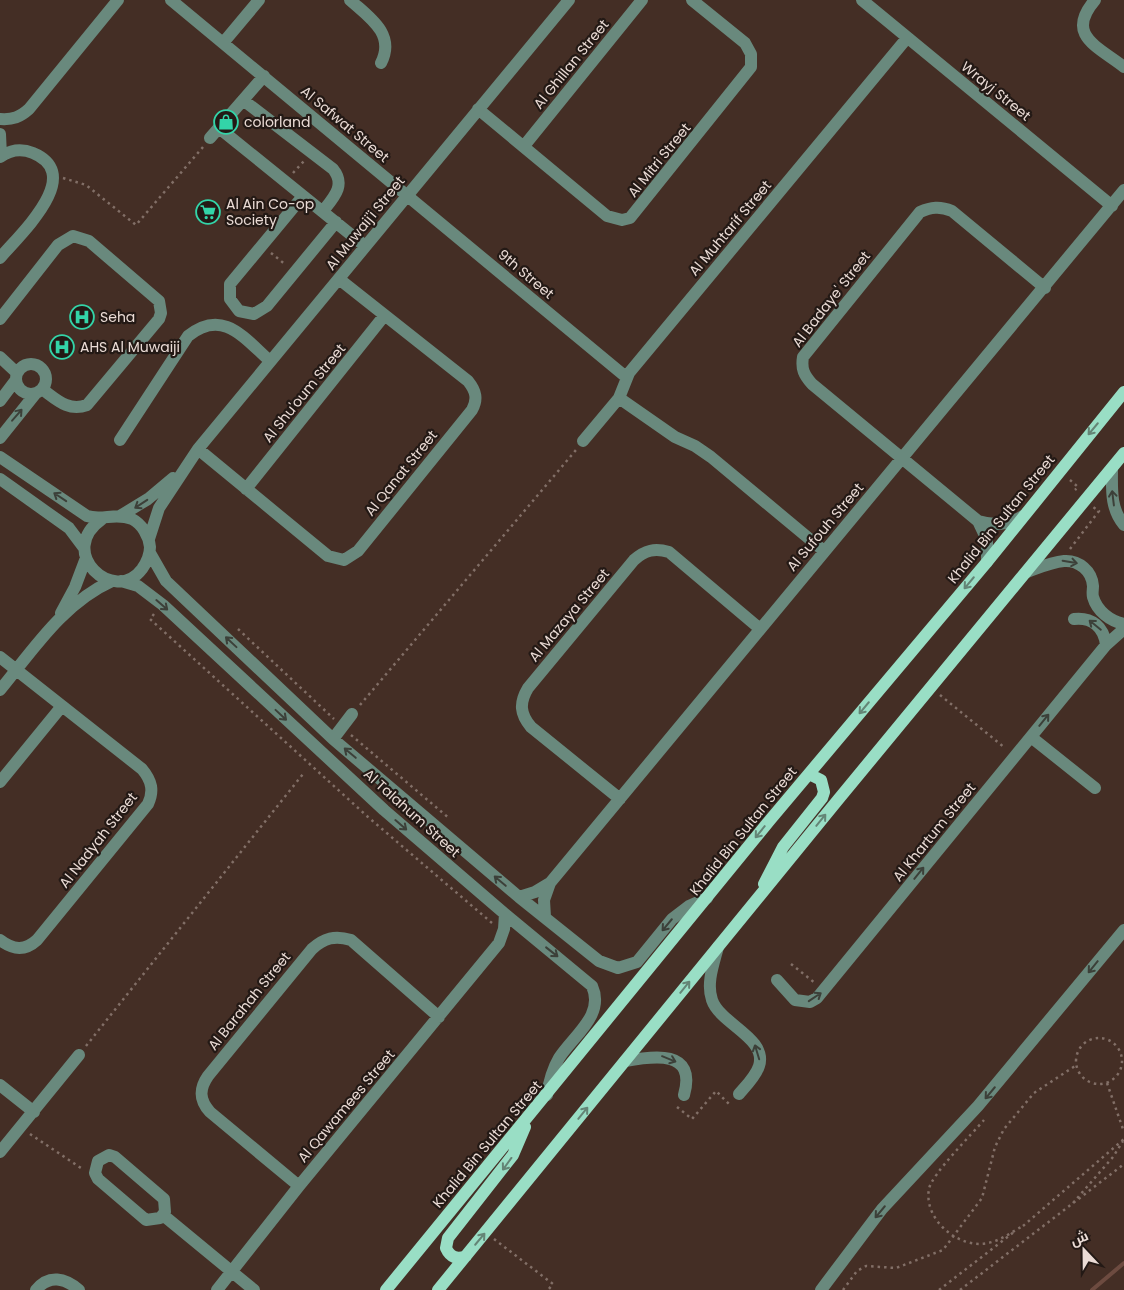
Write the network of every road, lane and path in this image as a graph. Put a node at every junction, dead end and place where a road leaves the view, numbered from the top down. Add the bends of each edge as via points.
1 (118, 0) edge
2 (171, 0) edge
3 (259, 0) edge
4 (350, 0) edge
5 (569, 0) edge
6 (642, 0) edge
7 (692, 0) edge
8 (862, 0) edge
9 (1095, 0) edge
10 (907, 38) junction
11 (224, 43) junction
12 (381, 63) dead end
13 (1124, 67) edge
14 (264, 76) junction
15 (243, 100) junction
16 (478, 109) junction
17 (0, 119) edge
18 (219, 128) junction
19 (0, 134) edge
20 (210, 138) joint
21 (524, 146) junction
22 (312, 152) junction
23 (0, 157) edge
24 (52, 175) junction
25 (285, 182) junction
26 (1124, 190) edge
27 (407, 195) junction
28 (303, 196) junction
29 (1112, 206) junction
30 (324, 211) junction
31 (336, 222) junction
32 (262, 245) junction
33 (365, 246) junction
34 (0, 258) edge
35 (296, 273) junction
36 (339, 280) junction
37 (1045, 288) junction
38 (384, 316) junction
39 (0, 319) edge
40 (0, 357) edge
41 (270, 361) junction
42 (16, 377) junction
43 (626, 377) junction
44 (39, 391) junction
45 (1124, 392) edge
46 (619, 398) junction
47 (0, 401) edge
48 (0, 438) edge
49 (120, 440) dead end
50 (583, 441) joint
51 (198, 449) junction
52 (1124, 453) edge
53 (0, 457) edge
54 (902, 458) junction
55 (186, 466) junction
56 (1112, 468) junction
57 (1059, 471) junction
58 (0, 479) edge
59 (246, 489) junction
60 (1086, 502) junction
61 (120, 516) junction
62 (1023, 516) junction
63 (102, 519) junction
64 (978, 521) junction
65 (1124, 526) edge
66 (149, 540) junction
67 (824, 552) junction
68 (85, 553) junction
69 (150, 553) junction
70 (1068, 561) junction
71 (987, 562) junction
72 (1027, 572) junction
73 (116, 581) junction
74 (162, 605) junction
75 (1074, 619) dead end
76 (58, 620) junction
77 (235, 627) dead end
78 (759, 628) junction
79 (1123, 630) edge
80 (1106, 645) junction
81 (0, 656) edge
82 (17, 670) junction
83 (931, 688) junction
84 (0, 690) edge
85 (62, 706) junction
86 (352, 714) joint
87 (343, 727) junction
88 (1031, 737) junction
89 (333, 739) junction
90 (1015, 756) junction
91 (303, 774) dead end
92 (809, 774) junction
93 (0, 782) edge
94 (1095, 788) dead end
95 (620, 800) junction
96 (456, 824) dead end
97 (550, 883) junction
98 (760, 895) junction
99 (518, 897) junction
100 (707, 898) junction
101 (504, 914) junction
102 (545, 917) junction
103 (497, 928) dead end
104 (1124, 930) edge
105 (528, 934) junction
106 (0, 940) edge
107 (499, 943) junction
108 (718, 947) junction
109 (791, 964) dead end
110 (777, 980) dead end
111 (824, 990) junction
112 (439, 1017) junction
113 (79, 1055) joint
114 (1123, 1055) edge
115 (625, 1061) junction
116 (1075, 1066) junction
117 (1107, 1083) junction
118 (0, 1085) edge
119 (739, 1094) dead end
120 (547, 1095) junction
121 (680, 1100) joint
122 (730, 1105) dead end
123 (34, 1112) junction
124 (987, 1117) dead end
125 (526, 1119) junction
126 (21, 1128) junction
127 (1124, 1132) edge
128 (1124, 1140) edge
129 (0, 1152) edge
130 (1124, 1164) edge
131 (95, 1173) junction
132 (299, 1186) junction
133 (1067, 1210) junction
134 (163, 1215) junction
135 (1023, 1226) junction
136 (485, 1232) junction
137 (955, 1237) junction
138 (466, 1256) junction
139 (232, 1272) junction
140 (36, 1290) edge
141 (79, 1290) edge
142 (216, 1290) edge
143 (254, 1290) edge
144 (386, 1290) edge
145 (438, 1290) edge
146 (548, 1290) edge
147 (821, 1290) edge
148 (842, 1290) edge
149 (939, 1290) edge
150 (960, 1290) edge

1 - 17 street via 29,109 9,120
2 - 11 street, Al Safwat Street
3 - 11 street
4 - 12 street via 382,31 386,50
5 - 16 street, Al Muwaij'i Street
6 - 21 street, Al Ghillan Street
7 - 21 street, Al Mitri Street via 745,43 751,54 751,67 636,213 622,220 607,216
8 - 10 street, Wrayj Street
9 - 13 street via 1084,13 1084,34
10 - 29 street, Wrayj Street
10 - 43 street, Al Muhtarif Street
11 - 14 street, Al Safwat Street
14 - 15 street
14 - 27 street, Al Safwat Street
15 - 18 street
15 - 22 street
16 - 21 street, Al Mitri Street
16 - 27 street, Al Muwaij'i Street
18 - 20 street
18 - 25 street
19 - 23 street
20 - 24 path via 136,224 86,186
22 - 25 path
22 - 30 street via 338,176 340,184
23 - 24 street via 14,150 29,151 42,158
24 - 34 street via 47,201
25 - 28 street
26 - 29 street, Al Sufouh Street
27 - 33 street, Al Muwaij'i Street
27 - 43 street, 9th Street
28 - 30 street
28 - 32 street
29 - 37 street, Al Sufouh Street
30 - 31 street
31 - 33 street
31 - 35 street
32 - 35 path
32 - 35 street via 230,284 230,299 239,311 246,314 262,311
33 - 36 street, Al Muwaij'i Street
36 - 38 street, Al Qanat Street
36 - 41 street, Al Muwaij'i Street
37 - 54 street, Al Sufouh Street
37 - 54 street, Al Badaye' Street via 952,211 936,207 920,212 808,348 802,367 812,384
38 - 59 street, Al Shu'oum Street
38 - 59 street, Al Qanat Street via 468,381 476,395 472,410 358,551 344,560 328,556
39 - 44 street via 58,245 72,236 89,241 159,301 159,319 87,405 66,406
40 - 42 street
41 - 49 street via 228,326 217,324 196,329 188,336
41 - 51 street, Al Muwaij'i Street
42 - 44 street via 21,390 31,394
42 - 44 street via 27,364 37,365 46,375
42 - 47 street
43 - 46 street, Al Muhtarif Street
48 -> 44 street
45 -> 57 main road, Khalid Bin Sultan Street
46 - 50 street, Al Muhtarif Street
46 - 67 street via 675,437 711,457
50 - 86 path
51 - 55 street, Al Muwaij'i Street
51 - 59 street, Al Qanat Street
52 - 56 main road
63 -> 53 street via 87,516
54 - 64 street, Al Badaye' Street
54 - 67 street, Al Sufouh Street
55 -> 61 street, Al Muwaij'i Street via 148,499
55 - 66 street, Al Muwaij'i Street via 159,508
56 - 60 main road
65 -> 56 street via 1112,502
57 - 60 path via 1078,486 1073,492
57 - 62 main road, Khalid Bin Sultan Street
58 - 68 street via 69,528
60 - 70 path via 1099,512 1072,546
60 - 72 main road
61 - 63 street
61 - 66 street via 143,528
62 - 64 street via 1000,525
62 - 71 main road, Khalid Bin Sultan Street
63 - 68 street via 89,531
64 - 71 street, Al Badaye' Street via 987,540
66 - 69 street
67 - 78 street, Al Sufouh Street
68 - 73 street via 96,573
68 - 76 street via 75,587
69 - 73 street via 140,572
89 -> 69 street, Al Talahum Street via 166,581
70 - 72 street
70 -> 79 street, Al Khartum Street via 1083,566 1088,572 1092,595 1099,608
71 -> 92 main road, Khalid Bin Sultan Street
72 - 83 main road
73 -> 74 street, Al Talahum Street via 138,586
73 - 76 street via 86,595
74 -> 101 street, Al Talahum Street via 384,810
74 - 103 path via 150,619 368,817
80 -> 75 street via 1102,630 1096,624 1082,618
76 - 82 street
77 - 87 path
78 - 95 street, Al Sufouh Street
78 - 95 street, Al Mazaya Street via 669,552 650,550 634,560 528,688 521,708 531,727
79 - 80 street, Al Khartum Street
88 -> 80 street, Al Khartum Street
81 - 82 street, Al Nadyah Street
82 - 84 street
82 - 85 street, Al Nadyah Street
83 - 90 path
98 -> 83 main road
85 - 93 street
85 - 106 street, Al Nadyah Street via 142,769 149,777 152,796 37,940 23,948 14,948
86 - 87 street
87 - 89 street
87 - 96 path
88 - 90 street, Al Khartum Street
88 - 94 street
99 -> 89 street, Al Talahum Street
111 -> 90 street, Al Khartum Street
91 - 113 path
92 - 98 main road via 816,775 824,785 822,798 776,858
92 -> 100 main road, Khalid Bin Sultan Street
95 - 97 street, Al Sufouh Street
97 - 99 street, Al Sufouh Street
97 - 102 street, Al Sufouh Street via 544,900
98 - 108 main road
99 - 102 street, Al Talahum Street
100 -> 102 street, Al Talahum Street via 672,919 637,962 618,968 598,961
100 - 120 main road, Khalid Bin Sultan Street
101 - 105 street, Al Talahum Street
101 - 107 street, Al Qawamees Street via 504,929
104 -> 147 street via 978,1106 882,1209
105 - 107 street via 513,936
105 -> 120 street, Al Talahum Street via 585,978 592,986 596,1001 594,1013 554,1069
107 - 112 street, Al Qawamees Street
115 -> 108 main road
119 -> 108 street via 759,1067 759,1054 754,1042 721,1014 713,1002 710,986
109 - 111 path
110 -> 111 street, Al Khartum Street via 787,994 801,1002 810,1002
112 - 132 street, Al Qawamees Street
112 - 132 street, Al Barahah Street via 351,940 330,938 312,949 208,1076 201,1090 204,1106 210,1112
113 - 123 street
114 - 116 path via 1106,1038 1093,1038 1082,1044 1076,1054
114 - 117 path via 1117,1076
115 -> 121 street via 664,1056 672,1059 686,1079
136 -> 115 main road
116 - 117 path via 1087,1082
116 - 137 path via 1034,1093 1004,1129 995,1147 982,1198
117 - 127 path
118 - 123 street
120 - 125 main road, Khalid Bin Sultan Street
121 - 122 path via 692,1119 716,1091
123 - 126 street
124 - 137 path via 934,1177 929,1188 936,1220
125 -> 138 main road via 514,1155 446,1243 452,1256
125 - 144 main road, Khalid Bin Sultan Street
126 - 129 street
126 - 131 path via 74,1165
128 - 133 path
128 - 135 path
130 - 133 path
131 - 134 street via 146,1220 155,1220
131 - 134 street via 98,1161 103,1157 115,1157 164,1199
132 - 139 street, Al Qawamees Street
133 - 150 path
134 - 139 street
135 - 137 path via 992,1243 963,1241
135 - 149 path
138 -> 136 main road
136 - 146 path via 553,1284
137 - 148 path via 943,1250 911,1264 886,1268 866,1266 857,1271
138 - 145 main road
139 - 142 street, Al Qawamees Street
139 - 143 street
140 - 141 street via 48,1280 57,1278 66,1280

